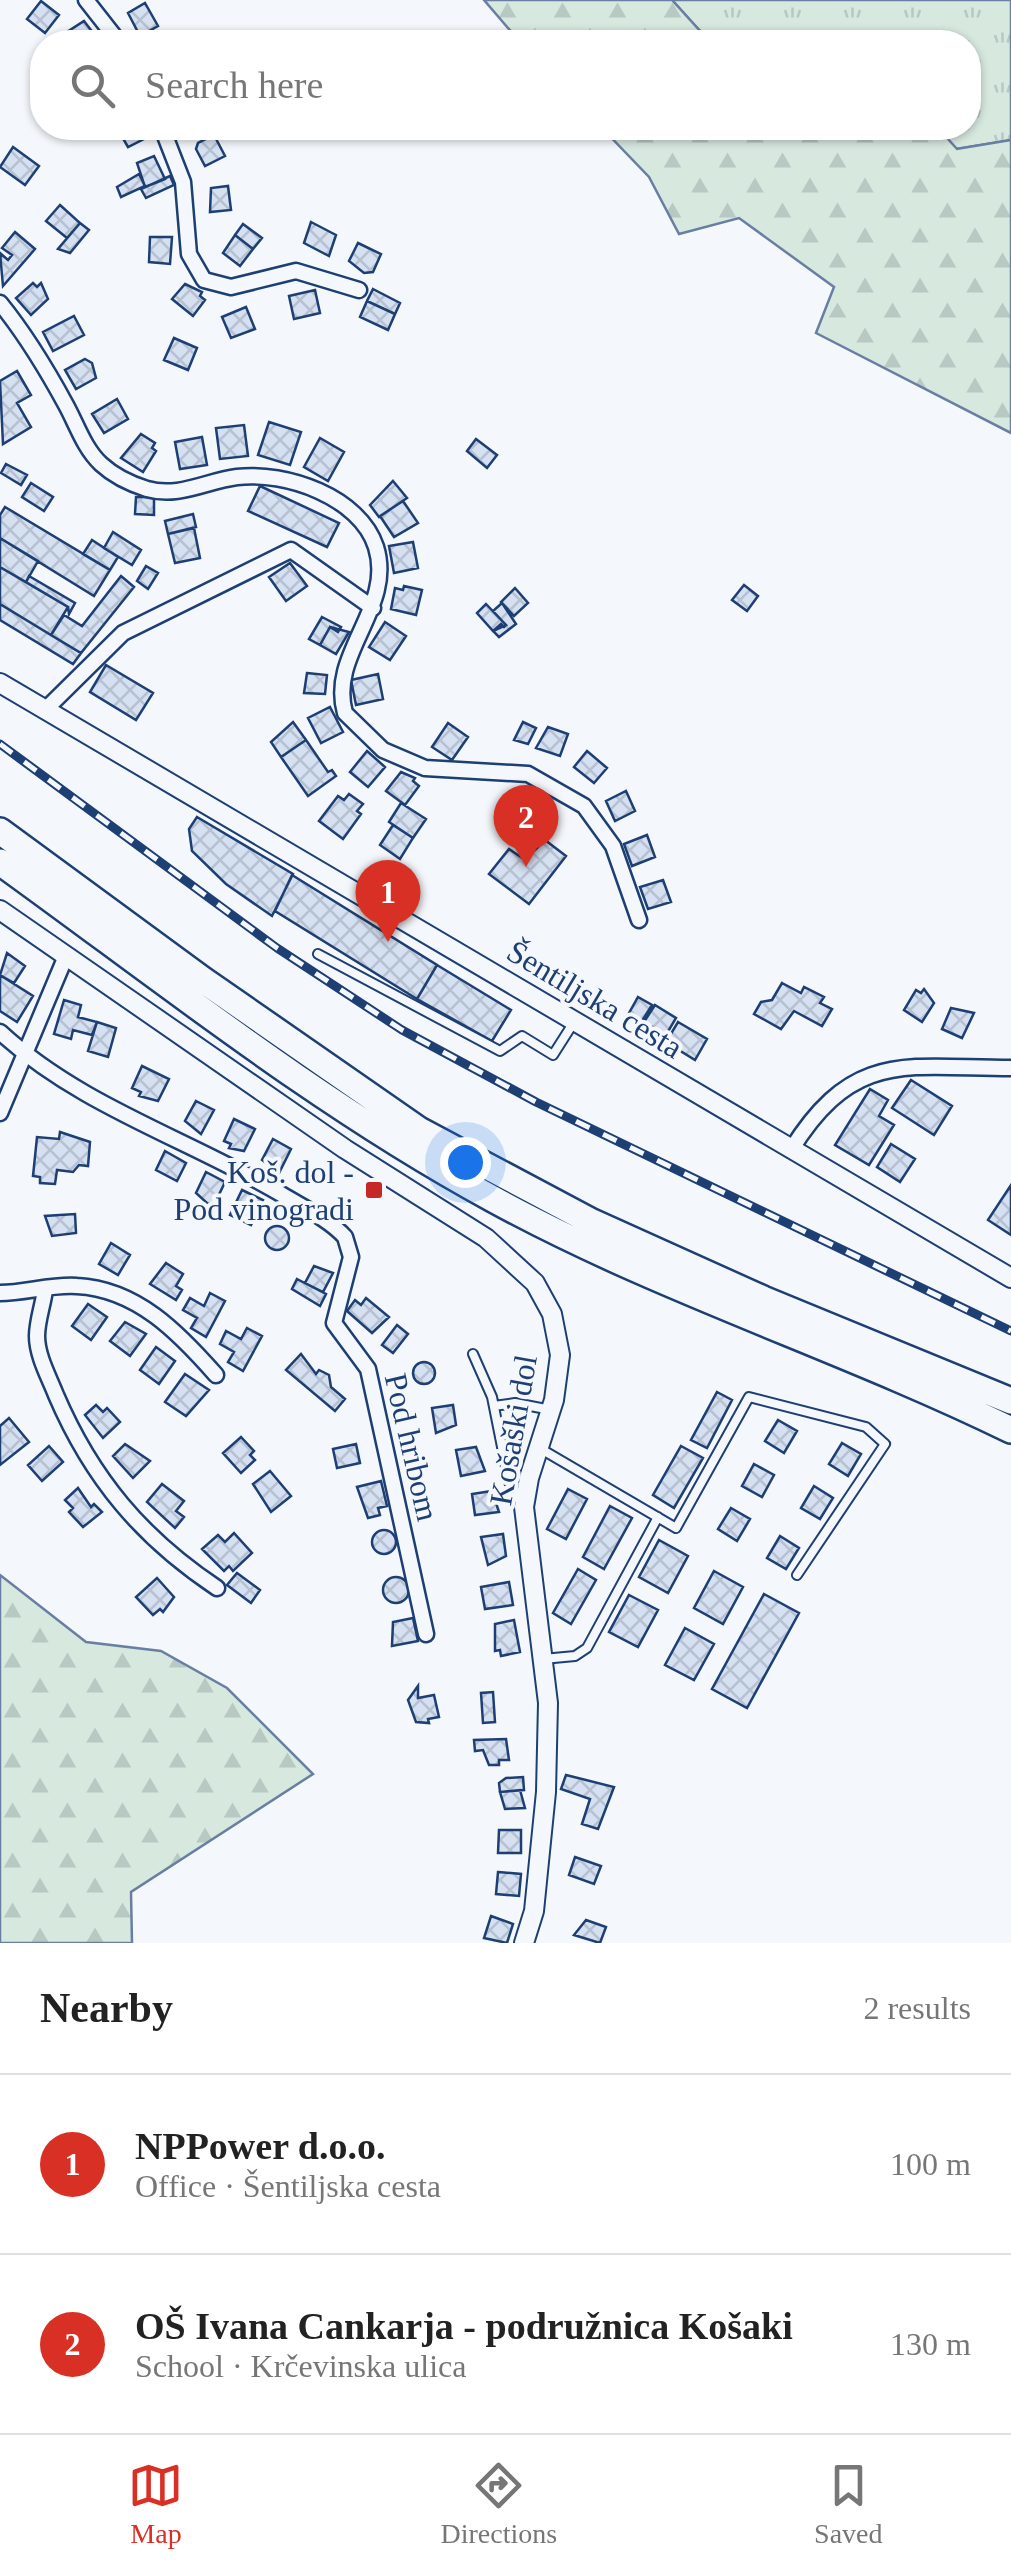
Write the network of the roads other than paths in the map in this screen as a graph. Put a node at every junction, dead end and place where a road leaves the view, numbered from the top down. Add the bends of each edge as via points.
1 (86, 0) edge
2 (110, 30) edge
3 (167, 140) edge
4 (359, 290) dead end
5 (0, 303) edge
6 (372, 608) junction
7 (0, 683) edge
8 (44, 710) junction
9 (0, 831) edge
10 (0, 862) edge
11 (0, 910) edge
12 (639, 920) dead end
13 (318, 954) dead end
14 (66, 956) junction
15 (574, 1022) junction
16 (0, 1032) edge
17 (23, 1053) junction
18 (1011, 1068) edge
19 (0, 1113) edge
20 (791, 1150) junction
21 (1011, 1278) edge
22 (45, 1290) junction
23 (0, 1293) edge
24 (473, 1354) dead end
25 (216, 1374) dead end
26 (1011, 1401) edge
27 (494, 1406) junction
28 (551, 1410) junction
29 (1011, 1430) edge
30 (538, 1447) junction
31 (524, 1507) junction
32 (658, 1517) junction
33 (797, 1576) dead end
34 (217, 1588) dead end
35 (426, 1634) dead end
36 (542, 1660) junction
37 (524, 1943) edge

1 - 2 street
3 - 4 street via 183,182 190,254 204,280 232,287 296,271
5 - 6 street via 40,358 88,449 128,482 153,491 192,490 265,476 351,508 366,523 381,566
6 - 8 street via 291,550 122,633
6 - 12 street via 342,677 345,713 382,750 426,768 528,774 584,806 613,846
7 - 8 street, Šentiljska cesta
8 - 15 street, Šentiljska cesta
9 - 26 highway via 419,1130 592,1222
10 - 29 highway via 296,1077 493,1199 587,1248
11 - 14 street, Košaški dol
13 - 15 lane via 500,1052 522,1036 553,1055
14 - 17 street
14 - 28 street, Košaški dol via 512,1257 552,1314 560,1355
15 - 20 street, Šentiljska cesta
16 - 17 street
17 - 19 street
17 - 35 street, Pod hribom via 346,1236 352,1256 334,1323 368,1369
18 - 20 street via 877,1070 834,1098
20 - 21 street, Šentiljska cesta
22 - 23 street
22 - 25 street via 77,1286 144,1308 175,1328
22 - 34 street via 40,1353 79,1448 136,1525
24 - 27 lane
27 - 28 lane
27 - 31 lane via 509,1482
28 - 30 street, Košaški dol
30 - 31 street, Košaški dol
30 - 32 lane
31 - 36 street, Košaški dol
32 - 33 lane via 676,1528 749,1397 866,1427 885,1444
32 - 36 lane via 588,1648
36 - 37 street, Košaški dol via 546,1792 534,1911

